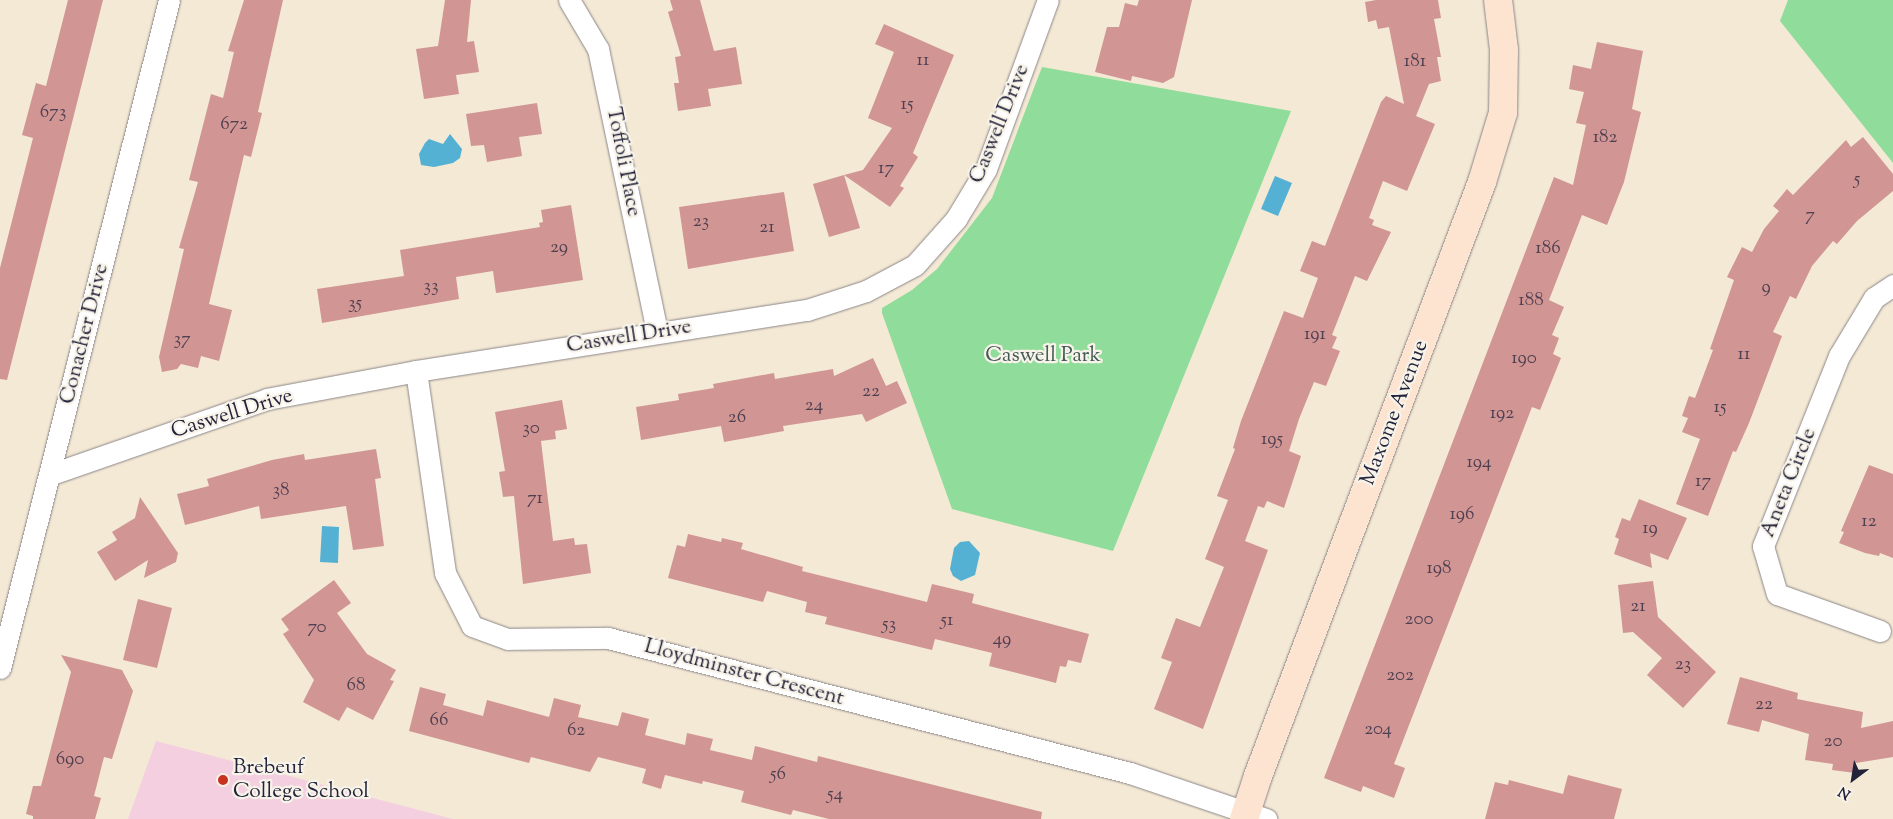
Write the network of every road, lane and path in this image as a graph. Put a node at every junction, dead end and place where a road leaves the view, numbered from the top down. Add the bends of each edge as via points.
1 (169, 0) edge
2 (569, 0) edge
3 (1048, 0) edge
4 (1498, 0) edge
5 (1893, 285) edge
6 (657, 332) junction
7 (416, 371) junction
8 (49, 475) junction
9 (1880, 632) dead end
10 (0, 668) edge
11 (1252, 816) edge

1 - 8 street, Conacher Drive
2 - 6 street, Toffoli Place via 598,50
3 - 6 street, Caswell Drive via 986,169 956,219 915,265 866,291 807,310
4 - 11 street, Maxome Avenue via 1504,50 1503,113 1482,182
5 - 9 street, Aneta Circle via 1874,298 1839,356 1763,546 1777,594
6 - 7 street, Caswell Drive
7 - 8 street, Caswell Drive via 267,399
7 - 11 street, Lloydminster Crescent via 445,574 472,626 508,639 608,638 1130,773
8 - 10 street, Conacher Drive

